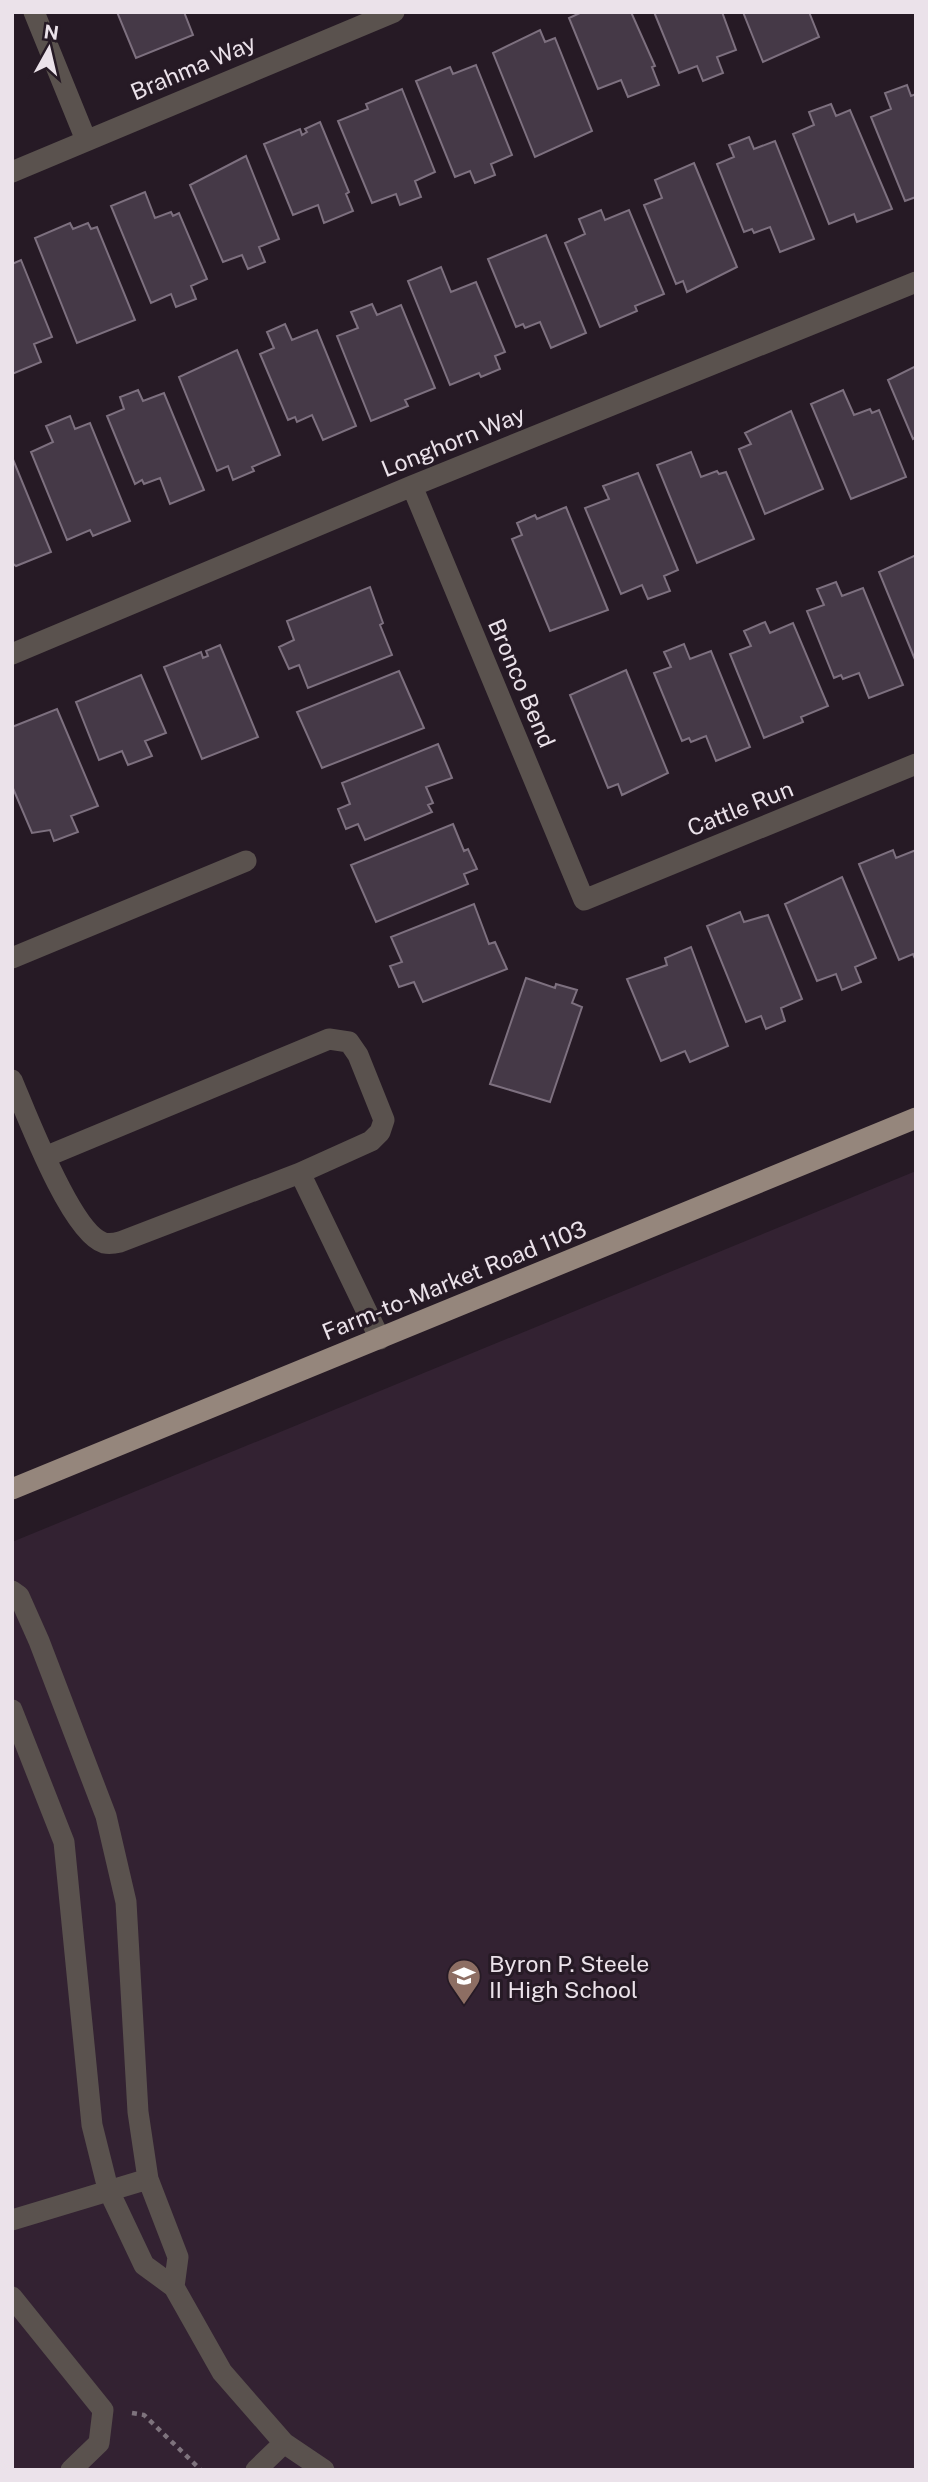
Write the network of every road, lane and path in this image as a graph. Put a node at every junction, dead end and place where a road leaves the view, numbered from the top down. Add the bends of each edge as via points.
1 (34, 12) edge
2 (394, 12) edge
3 (86, 140) junction
4 (12, 172) edge
5 (916, 282) edge
6 (412, 486) junction
7 (12, 654) edge
8 (916, 764) edge
9 (246, 861) dead end
10 (584, 900) joint
11 (12, 958) edge
12 (12, 1080) edge
13 (916, 1118) edge
14 (45, 1157) junction
15 (299, 1173) junction
16 (380, 1339) junction
17 (12, 1489) edge
18 (12, 1591) edge
19 (12, 1710) edge
20 (148, 2179) junction
21 (107, 2189) junction
22 (12, 2220) edge
23 (174, 2287) junction
24 (12, 2297) edge
25 (103, 2410) junction
26 (284, 2443) junction
27 (71, 2470) edge
28 (201, 2470) edge
29 (256, 2470) edge
30 (324, 2470) edge

1 - 3 street
2 - 3 street, Brahma Way
3 - 4 street, Brahma Way
5 - 6 street, Longhorn Way
6 - 7 street, Longhorn Way
6 - 10 street, Bronco Bend
8 - 10 street, Cattle Run
9 - 11 street
12 - 14 street
13 - 16 main road, Farm-to-Market Road 1103
14 - 15 street via 89,1233 104,1242 120,1242
14 - 15 street via 329,1039 349,1042 384,1120 380,1132 370,1141
15 - 16 street
16 - 17 main road, Farm-to-Market Road 1103
18 - 20 street via 19,1596 39,1641 106,1815 126,1902 138,2112
19 - 21 street via 64,1842 92,2125
20 - 21 street
20 - 23 street via 178,2257
21 - 22 street
21 - 23 street via 144,2265
23 - 26 street via 222,2372
24 - 25 street
25 - 27 street via 99,2443
25 - 28 path via 144,2415
26 - 29 street
26 - 30 street

